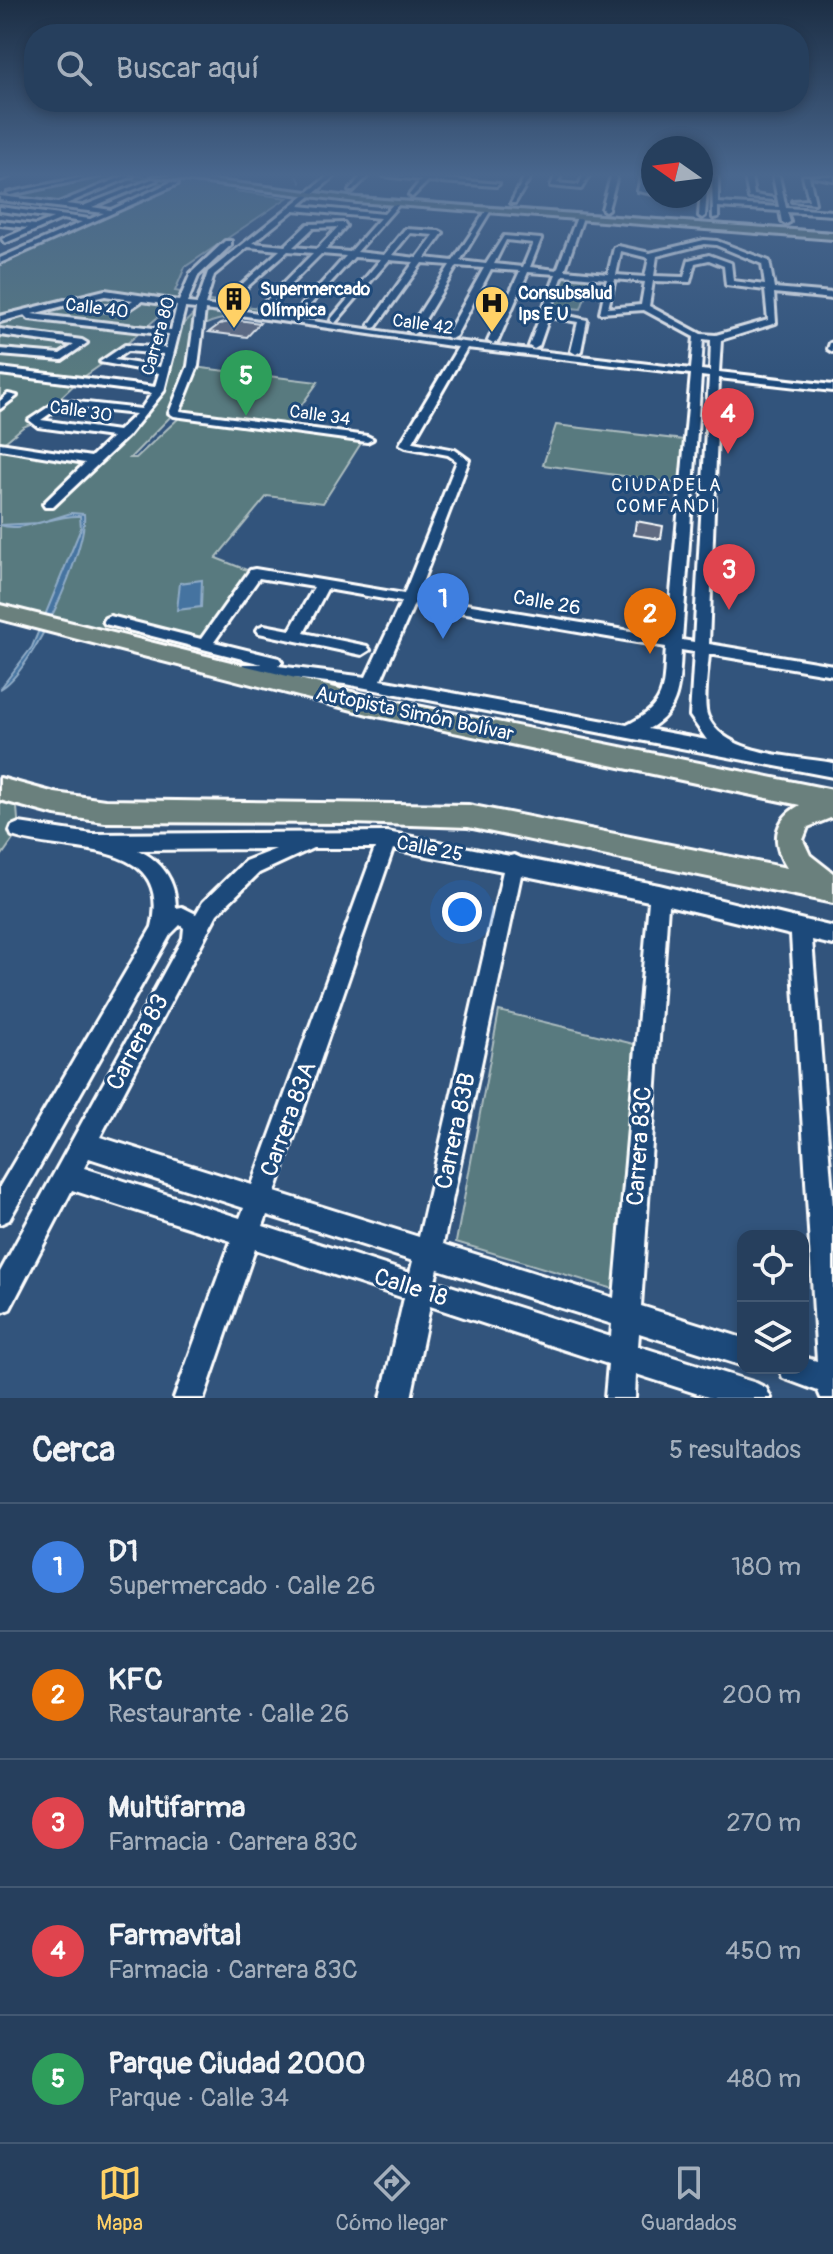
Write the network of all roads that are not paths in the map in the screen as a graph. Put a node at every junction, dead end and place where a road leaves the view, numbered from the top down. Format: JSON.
{"nodes":[{"id":1,"x":10,"y":241,"type":"edge"},
{"id":2,"x":44,"y":241,"type":"edge"},
{"id":3,"x":251,"y":241,"type":"edge"},
{"id":4,"x":294,"y":241,"type":"edge"},
{"id":5,"x":328,"y":241,"type":"edge"},
{"id":6,"x":364,"y":241,"type":"edge"},
{"id":7,"x":399,"y":241,"type":"edge"},
{"id":8,"x":433,"y":241,"type":"edge"},
{"id":9,"x":469,"y":241,"type":"edge"},
{"id":10,"x":502,"y":241,"type":"edge"},
{"id":11,"x":538,"y":241,"type":"edge"},
{"id":12,"x":572,"y":241,"type":"edge"},
{"id":13,"x":704,"y":242,"type":"joint"},
{"id":14,"x":228,"y":243,"type":"dead end"},
{"id":15,"x":717,"y":243,"type":"joint"},
{"id":16,"x":35,"y":245,"type":"junction"},
{"id":17,"x":246,"y":245,"type":"junction"},
{"id":18,"x":286,"y":248,"type":"junction"},
{"id":19,"x":319,"y":251,"type":"junction"},
{"id":20,"x":0,"y":254,"type":"edge"},
{"id":21,"x":353,"y":254,"type":"junction"},
{"id":22,"x":11,"y":256,"type":"junction"},
{"id":23,"x":652,"y":256,"type":"junction"},
{"id":24,"x":386,"y":257,"type":"junction"},
{"id":25,"x":0,"y":260,"type":"edge"},
{"id":26,"x":420,"y":260,"type":"junction"},
{"id":27,"x":455,"y":263,"type":"junction"},
{"id":28,"x":489,"y":266,"type":"junction"},
{"id":29,"x":525,"y":269,"type":"junction"},
{"id":30,"x":561,"y":272,"type":"junction"},
{"id":31,"x":611,"y":276,"type":"junction"},
{"id":32,"x":649,"y":279,"type":"junction"},
{"id":33,"x":122,"y":288,"type":"dead end"},
{"id":34,"x":770,"y":289,"type":"junction"},
{"id":35,"x":240,"y":291,"type":"dead end"},
{"id":36,"x":833,"y":296,"type":"edge"},
{"id":37,"x":141,"y":298,"type":"junction"},
{"id":38,"x":184,"y":300,"type":"junction"},
{"id":39,"x":202,"y":303,"type":"junction"},
{"id":40,"x":61,"y":304,"type":"junction"},
{"id":41,"x":645,"y":307,"type":"junction"},
{"id":42,"x":263,"y":309,"type":"junction"},
{"id":43,"x":252,"y":314,"type":"junction"},
{"id":44,"x":299,"y":314,"type":"junction"},
{"id":45,"x":546,"y":314,"type":"junction"},
{"id":46,"x":16,"y":315,"type":"junction"},
{"id":47,"x":0,"y":319,"type":"edge"},
{"id":48,"x":335,"y":320,"type":"junction"},
{"id":49,"x":373,"y":325,"type":"junction"},
{"id":50,"x":201,"y":327,"type":"junction"},
{"id":51,"x":413,"y":331,"type":"junction"},
{"id":52,"x":0,"y":332,"type":"edge"},
{"id":53,"x":174,"y":333,"type":"junction"},
{"id":54,"x":451,"y":336,"type":"junction"},
{"id":55,"x":699,"y":336,"type":"junction"},
{"id":56,"x":716,"y":338,"type":"junction"},
{"id":57,"x":493,"y":341,"type":"junction"},
{"id":58,"x":463,"y":346,"type":"junction"},
{"id":59,"x":534,"y":346,"type":"junction"},
{"id":60,"x":169,"y":351,"type":"junction"},
{"id":61,"x":576,"y":351,"type":"junction"},
{"id":62,"x":0,"y":352,"type":"edge"},
{"id":63,"x":644,"y":367,"type":"junction"},
{"id":64,"x":697,"y":369,"type":"junction"},
{"id":65,"x":0,"y":371,"type":"edge"},
{"id":66,"x":165,"y":371,"type":"junction"},
{"id":67,"x":715,"y":371,"type":"junction"},
{"id":68,"x":744,"y":378,"type":"junction"},
{"id":69,"x":833,"y":380,"type":"edge"},
{"id":70,"x":833,"y":388,"type":"edge"},
{"id":71,"x":159,"y":391,"type":"junction"},
{"id":72,"x":714,"y":391,"type":"junction"},
{"id":73,"x":6,"y":395,"type":"edge"},
{"id":74,"x":695,"y":397,"type":"junction"},
{"id":75,"x":0,"y":406,"type":"edge"},
{"id":76,"x":144,"y":412,"type":"junction"},
{"id":77,"x":174,"y":413,"type":"joint"},
{"id":78,"x":123,"y":435,"type":"junction"},
{"id":79,"x":367,"y":439,"type":"dead end"},
{"id":80,"x":0,"y":446,"type":"edge"},
{"id":81,"x":95,"y":461,"type":"junction"},
{"id":82,"x":690,"y":469,"type":"junction"},
{"id":83,"x":710,"y":472,"type":"junction"},
{"id":84,"x":688,"y":494,"type":"junction"},
{"id":85,"x":709,"y":497,"type":"junction"},
{"id":86,"x":49,"y":504,"type":"dead end"},
{"id":87,"x":323,"y":584,"type":"junction"},
{"id":88,"x":409,"y":599,"type":"junction"},
{"id":89,"x":10,"y":614,"type":"edge"},
{"id":90,"x":110,"y":621,"type":"dead end"},
{"id":91,"x":264,"y":630,"type":"dead end"},
{"id":92,"x":294,"y":637,"type":"junction"},
{"id":93,"x":676,"y":644,"type":"junction"},
{"id":94,"x":204,"y":645,"type":"junction"},
{"id":95,"x":134,"y":648,"type":"junction"},
{"id":96,"x":701,"y":648,"type":"junction"},
{"id":97,"x":362,"y":650,"type":"dead end"},
{"id":98,"x":833,"y":670,"type":"edge"},
{"id":99,"x":345,"y":679,"type":"junction"},
{"id":100,"x":371,"y":684,"type":"junction"},
{"id":101,"x":627,"y":732,"type":"junction"},
{"id":102,"x":734,"y":752,"type":"junction"},
{"id":103,"x":833,"y":770,"type":"edge"},
{"id":104,"x":8,"y":792,"type":"edge"},
{"id":105,"x":833,"y":804,"type":"edge"},
{"id":106,"x":19,"y":831,"type":"dead end"},
{"id":107,"x":325,"y":839,"type":"junction"},
{"id":108,"x":387,"y":840,"type":"junction"},
{"id":109,"x":92,"y":842,"type":"junction"},
{"id":110,"x":514,"y":863,"type":"junction"},
{"id":111,"x":833,"y":889,"type":"edge"},
{"id":112,"x":659,"y":894,"type":"junction"},
{"id":113,"x":162,"y":929,"type":"junction"},
{"id":114,"x":801,"y":929,"type":"junction"},
{"id":115,"x":833,"y":936,"type":"edge"},
{"id":116,"x":192,"y":938,"type":"junction"},
{"id":117,"x":82,"y":1144,"type":"junction"},
{"id":118,"x":66,"y":1175,"type":"junction"},
{"id":119,"x":259,"y":1200,"type":"junction"},
{"id":120,"x":0,"y":1211,"type":"edge"},
{"id":121,"x":247,"y":1234,"type":"junction"},
{"id":122,"x":428,"y":1253,"type":"junction"},
{"id":123,"x":420,"y":1290,"type":"junction"},
{"id":124,"x":0,"y":1299,"type":"edge"},
{"id":125,"x":626,"y":1315,"type":"junction"},
{"id":126,"x":737,"y":1350,"type":"edge"},
{"id":127,"x":623,"y":1355,"type":"junction"},
{"id":128,"x":809,"y":1373,"type":"edge"},
{"id":129,"x":833,"y":1380,"type":"edge"},
{"id":130,"x":833,"y":1391,"type":"edge"},
{"id":131,"x":189,"y":1398,"type":"edge"},
{"id":132,"x":396,"y":1398,"type":"edge"},
{"id":133,"x":620,"y":1398,"type":"edge"},
{"id":134,"x":756,"y":1398,"type":"edge"}],
"edges":[{"from":1,"to":16,"type":"street"},
{"from":2,"to":16,"type":"street"},
{"from":3,"to":17,"type":"street","name":"Carrera 80"},
{"from":4,"to":18,"type":"street"},
{"from":5,"to":19,"type":"street"},
{"from":6,"to":21,"type":"street"},
{"from":7,"to":24,"type":"street"},
{"from":8,"to":26,"type":"street"},
{"from":9,"to":27,"type":"street"},
{"from":10,"to":28,"type":"street"},
{"from":11,"to":29,"type":"street"},
{"from":12,"to":30,"type":"street"},
{"from":13,"to":15,"type":"street"},
{"from":13,"to":23,"type":"street"},
{"from":14,"to":38,"type":"street","name":"Carrera 80"},
{"from":15,"to":34,"type":"street"},
{"from":16,"to":22,"type":"street"},
{"from":17,"to":18,"type":"street"},
{"from":17,"to":39,"type":"street","name":"Carrera 80"},
{"from":18,"to":19,"type":"street"},
{"from":18,"to":35,"type":"street"},
{"from":19,"to":21,"type":"street"},
{"from":19,"to":42,"type":"street"},
{"from":20,"to":22,"type":"street"},
{"from":21,"to":24,"type":"street"},
{"from":21,"to":44,"type":"street"},
{"from":22,"to":25,"type":"street"},
{"from":23,"to":31,"type":"street"},
{"from":23,"to":32,"type":"street"},
{"from":24,"to":26,"type":"street"},
{"from":24,"to":48,"type":"street"},
{"from":26,"to":27,"type":"street"},
{"from":26,"to":49,"type":"street"},
{"from":27,"to":28,"type":"street"},
{"from":27,"to":51,"type":"street"},
{"from":28,"to":29,"type":"street"},
{"from":28,"to":54,"type":"street"},
{"from":29,"to":30,"type":"street"},
{"from":29,"to":57,"type":"street"},
{"from":30,"to":31,"type":"street"},
{"from":30,"to":45,"type":"street"},
{"from":31,"to":32,"type":"street"},
{"from":31,"to":41,"type":"street"},
{"from":32,"to":34,"type":"street"},
{"from":32,"to":41,"type":"street"},
{"from":33,"to":38,"type":"street","name":"Calle 42"},
{"from":34,"to":36,"type":"street"},
{"from":34,"to":56,"type":"street"},
{"from":37,"to":38,"type":"street","name":"Calle 42"},
{"from":37,"to":40,"type":"street","name":"Calle 42"},
{"from":37,"to":40,"type":"street"},
{"from":38,"to":39,"type":"street","name":"Calle 42"},
{"from":38,"to":53,"type":"street","name":"Carrera 80"},
{"from":39,"to":42,"type":"street","name":"Calle 42"},
{"from":39,"to":43,"type":"street","name":"Calle 42"},
{"from":39,"to":50,"type":"street","name":"Carrera 80"},
{"from":40,"to":46,"type":"street"},
{"from":41,"to":55,"type":"street"},
{"from":42,"to":44,"type":"street","name":"Calle 42"},
{"from":43,"to":50,"type":"street"},
{"from":43,"to":58,"type":"street","name":"Calle 42"},
{"from":44,"to":48,"type":"street","name":"Calle 42"},
{"from":45,"to":59,"type":"street"},
{"from":45,"to":61,"type":"street"},
{"from":46,"to":47,"type":"street"},
{"from":46,"to":53,"type":"street","name":"Calle 40"},
{"from":48,"to":49,"type":"street","name":"Calle 42"},
{"from":49,"to":51,"type":"street","name":"Calle 42"},
{"from":50,"to":77,"type":"street","name":"Carrera 80"},
{"from":51,"to":54,"type":"street","name":"Calle 42"},
{"from":52,"to":62,"type":"street"},
{"from":53,"to":60,"type":"street","name":"Carrera 80"},
{"from":54,"to":57,"type":"street","name":"Calle 42"},
{"from":55,"to":56,"type":"street"},
{"from":55,"to":64,"type":"street"},
{"from":56,"to":67,"type":"street"},
{"from":57,"to":59,"type":"street","name":"Calle 42"},
{"from":58,"to":63,"type":"street","name":"Calle 42"},
{"from":58,"to":88,"type":"street"},
{"from":59,"to":61,"type":"street","name":"Calle 42"},
{"from":60,"to":66,"type":"street","name":"Carrera 80"},
{"from":60,"to":66,"type":"street"},
{"from":61,"to":64,"type":"street","name":"Calle 42"},
{"from":63,"to":64,"type":"street","name":"Calle 42"},
{"from":63,"to":74,"type":"street"},
{"from":64,"to":67,"type":"street","name":"Calle 42"},
{"from":64,"to":74,"type":"street"},
{"from":65,"to":71,"type":"street"},
{"from":66,"to":71,"type":"street","name":"Carrera 80"},
{"from":67,"to":68,"type":"street","name":"Calle 42"},
{"from":67,"to":69,"type":"street","name":"Calle 42"},
{"from":67,"to":72,"type":"street"},
{"from":68,"to":70,"type":"street","name":"Calle 42"},
{"from":68,"to":72,"type":"street"},
{"from":71,"to":76,"type":"street","name":"Carrera 80"},
{"from":72,"to":83,"type":"street"},
{"from":73,"to":75,"type":"street"},
{"from":74,"to":82,"type":"street"},
{"from":76,"to":78,"type":"street","name":"Carrera 80"},
{"from":76,"to":78,"type":"street","name":"Calle 30"},
{"from":77,"to":79,"type":"street","name":"Calle 34"},
{"from":78,"to":81,"type":"street","name":"Carrera 80"},
{"from":80,"to":81,"type":"street"},
{"from":81,"to":86,"type":"street","name":"Carrera 80"},
{"from":82,"to":83,"type":"street"},
{"from":82,"to":84,"type":"street"},
{"from":83,"to":85,"type":"street"},
{"from":84,"to":85,"type":"street"},
{"from":84,"to":93,"type":"street"},
{"from":85,"to":96,"type":"street"},
{"from":87,"to":88,"type":"street","name":"Calle 26"},
{"from":87,"to":92,"type":"street"},
{"from":87,"to":94,"type":"street","name":"Calle 26"},
{"from":88,"to":93,"type":"street","name":"Calle 26"},
{"from":88,"to":100,"type":"street"},
{"from":89,"to":95,"type":"highway","name":"Autopista Simón Bolívar"},
{"from":90,"to":94,"type":"street"},
{"from":91,"to":92,"type":"street"},
{"from":92,"to":97,"type":"street"},
{"from":93,"to":96,"type":"street","name":"Calle 26"},
{"from":93,"to":101,"type":"street"},
{"from":94,"to":99,"type":"street"},
{"from":95,"to":99,"type":"street"},
{"from":95,"to":105,"type":"highway","name":"Autopista Simón Bolívar"},
{"from":96,"to":98,"type":"street","name":"Calle 26"},
{"from":96,"to":102,"type":"street"},
{"from":99,"to":100,"type":"street"},
{"from":100,"to":101,"type":"street"},
{"from":101,"to":102,"type":"street"},
{"from":102,"to":103,"type":"street"},
{"from":104,"to":111,"type":"highway"},
{"from":105,"to":111,"type":"highway"},
{"from":106,"to":109,"type":"street","name":"Calle 25"},
{"from":107,"to":108,"type":"street","name":"Calle 25"},
{"from":107,"to":109,"type":"street","name":"Calle 25"},
{"from":107,"to":116,"type":"street","name":"Carrera 83"},
{"from":108,"to":110,"type":"street","name":"Calle 25"},
{"from":108,"to":119,"type":"street","name":"Carrera 83A"},
{"from":109,"to":113,"type":"street","name":"Carrera 83"},
{"from":110,"to":112,"type":"street","name":"Calle 25"},
{"from":110,"to":122,"type":"street","name":"Carrera 83B"},
{"from":112,"to":114,"type":"street","name":"Calle 25"},
{"from":112,"to":125,"type":"street","name":"Carrera 83C"},
{"from":113,"to":116,"type":"street"},
{"from":113,"to":120,"type":"street","name":"Carrera 83"},
{"from":114,"to":115,"type":"street","name":"Calle 25"},
{"from":114,"to":129,"type":"street"},
{"from":116,"to":117,"type":"street","name":"Carrera 83"},
{"from":117,"to":118,"type":"street","name":"Carrera 83"},
{"from":117,"to":119,"type":"street","name":"Calle 18"},
{"from":118,"to":121,"type":"street","name":"Calle 18"},
{"from":118,"to":124,"type":"street","name":"Carrera 83"},
{"from":119,"to":121,"type":"street","name":"Carrera 83A"},
{"from":119,"to":122,"type":"street","name":"Calle 18"},
{"from":121,"to":123,"type":"street","name":"Calle 18"},
{"from":121,"to":131,"type":"street","name":"Carrera 83A"},
{"from":122,"to":123,"type":"street","name":"Carrera 83B"},
{"from":122,"to":125,"type":"street","name":"Calle 18"},
{"from":123,"to":127,"type":"street","name":"Calle 18"},
{"from":123,"to":132,"type":"street","name":"Carrera 83B"},
{"from":125,"to":126,"type":"street","name":"Calle 18"},
{"from":125,"to":127,"type":"street","name":"Carrera 83C"},
{"from":127,"to":133,"type":"street","name":"Carrera 83C"},
{"from":127,"to":134,"type":"street","name":"Calle 18"},
{"from":128,"to":129,"type":"street"},
{"from":129,"to":130,"type":"street"}]}
